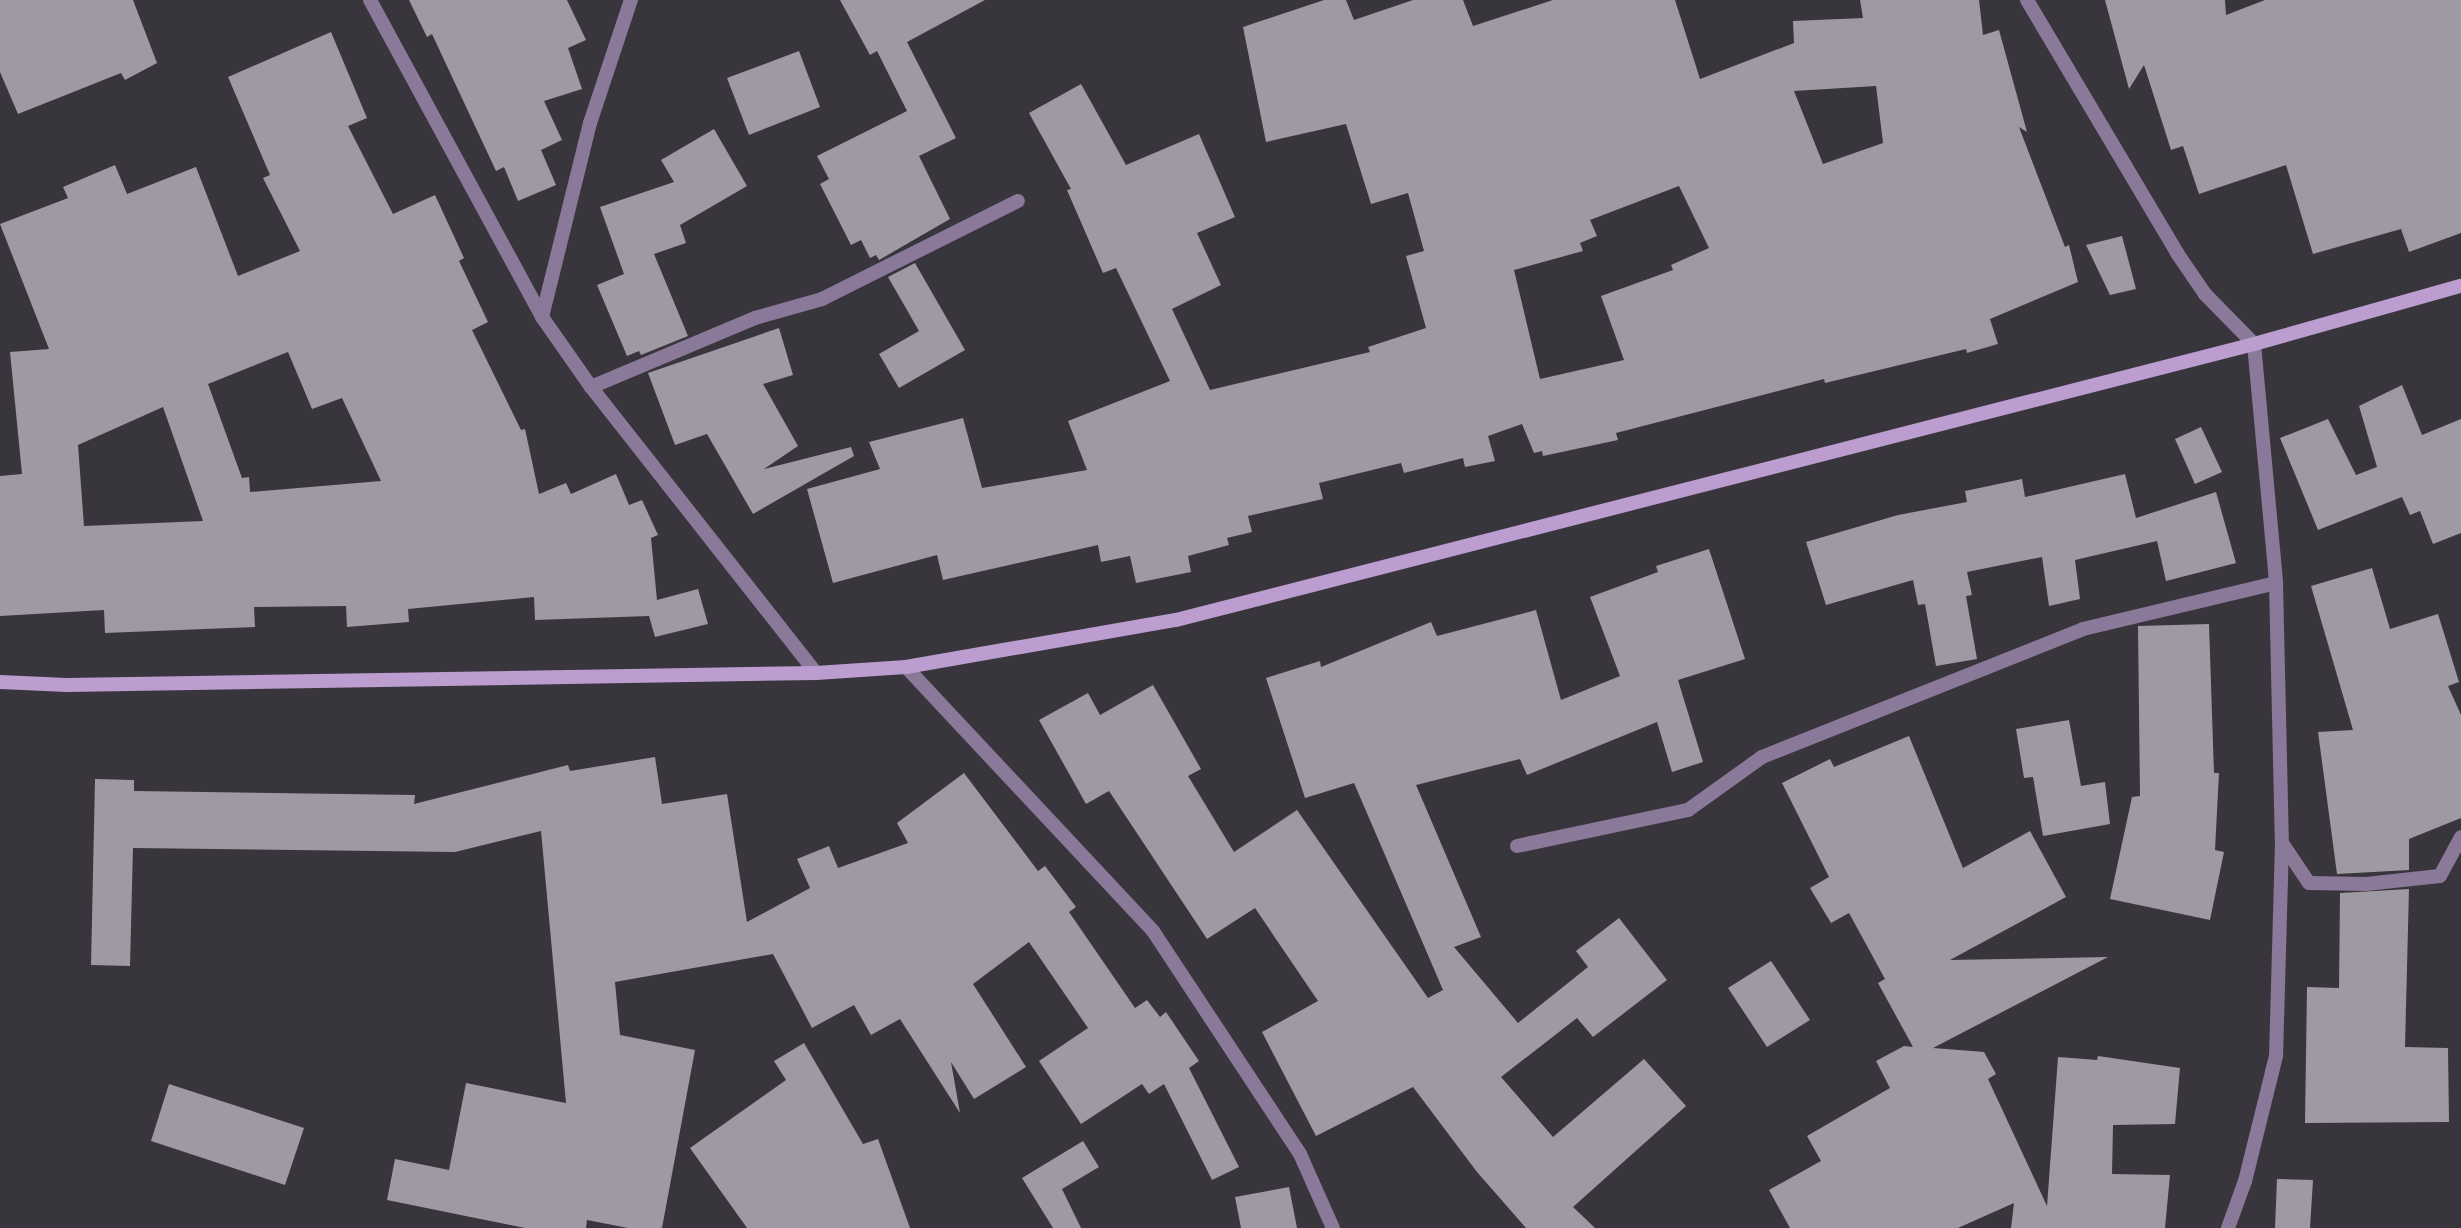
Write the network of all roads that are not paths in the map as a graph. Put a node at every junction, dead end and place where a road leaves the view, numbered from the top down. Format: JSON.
{"nodes":[{"id":1,"x":370,"y":0,"type":"edge"},
{"id":2,"x":631,"y":0,"type":"edge"},
{"id":3,"x":2027,"y":0,"type":"edge"},
{"id":4,"x":1018,"y":201,"type":"dead end"},
{"id":5,"x":2461,"y":286,"type":"edge"},
{"id":6,"x":541,"y":317,"type":"junction"},
{"id":7,"x":2254,"y":345,"type":"junction"},
{"id":8,"x":591,"y":387,"type":"junction"},
{"id":9,"x":2276,"y":583,"type":"junction"},
{"id":10,"x":906,"y":667,"type":"junction"},
{"id":11,"x":816,"y":673,"type":"junction"},
{"id":12,"x":0,"y":682,"type":"edge"},
{"id":13,"x":2461,"y":837,"type":"edge"},
{"id":14,"x":2282,"y":843,"type":"junction"},
{"id":15,"x":1517,"y":846,"type":"dead end"},
{"id":16,"x":1333,"y":1228,"type":"edge"},
{"id":17,"x":2228,"y":1228,"type":"edge"}],
"edges":[{"from":1,"to":6,"type":"street"},
{"from":2,"to":6,"type":"street"},
{"from":3,"to":7,"type":"street"},
{"from":4,"to":8,"type":"street"},
{"from":5,"to":7,"type":"main road"},
{"from":6,"to":8,"type":"street"},
{"from":7,"to":9,"type":"street"},
{"from":7,"to":10,"type":"main road"},
{"from":8,"to":11,"type":"street"},
{"from":9,"to":14,"type":"street"},
{"from":9,"to":15,"type":"street"},
{"from":10,"to":11,"type":"main road"},
{"from":10,"to":16,"type":"street"},
{"from":11,"to":12,"type":"main road"},
{"from":13,"to":14,"type":"street"},
{"from":14,"to":17,"type":"street"}]}
